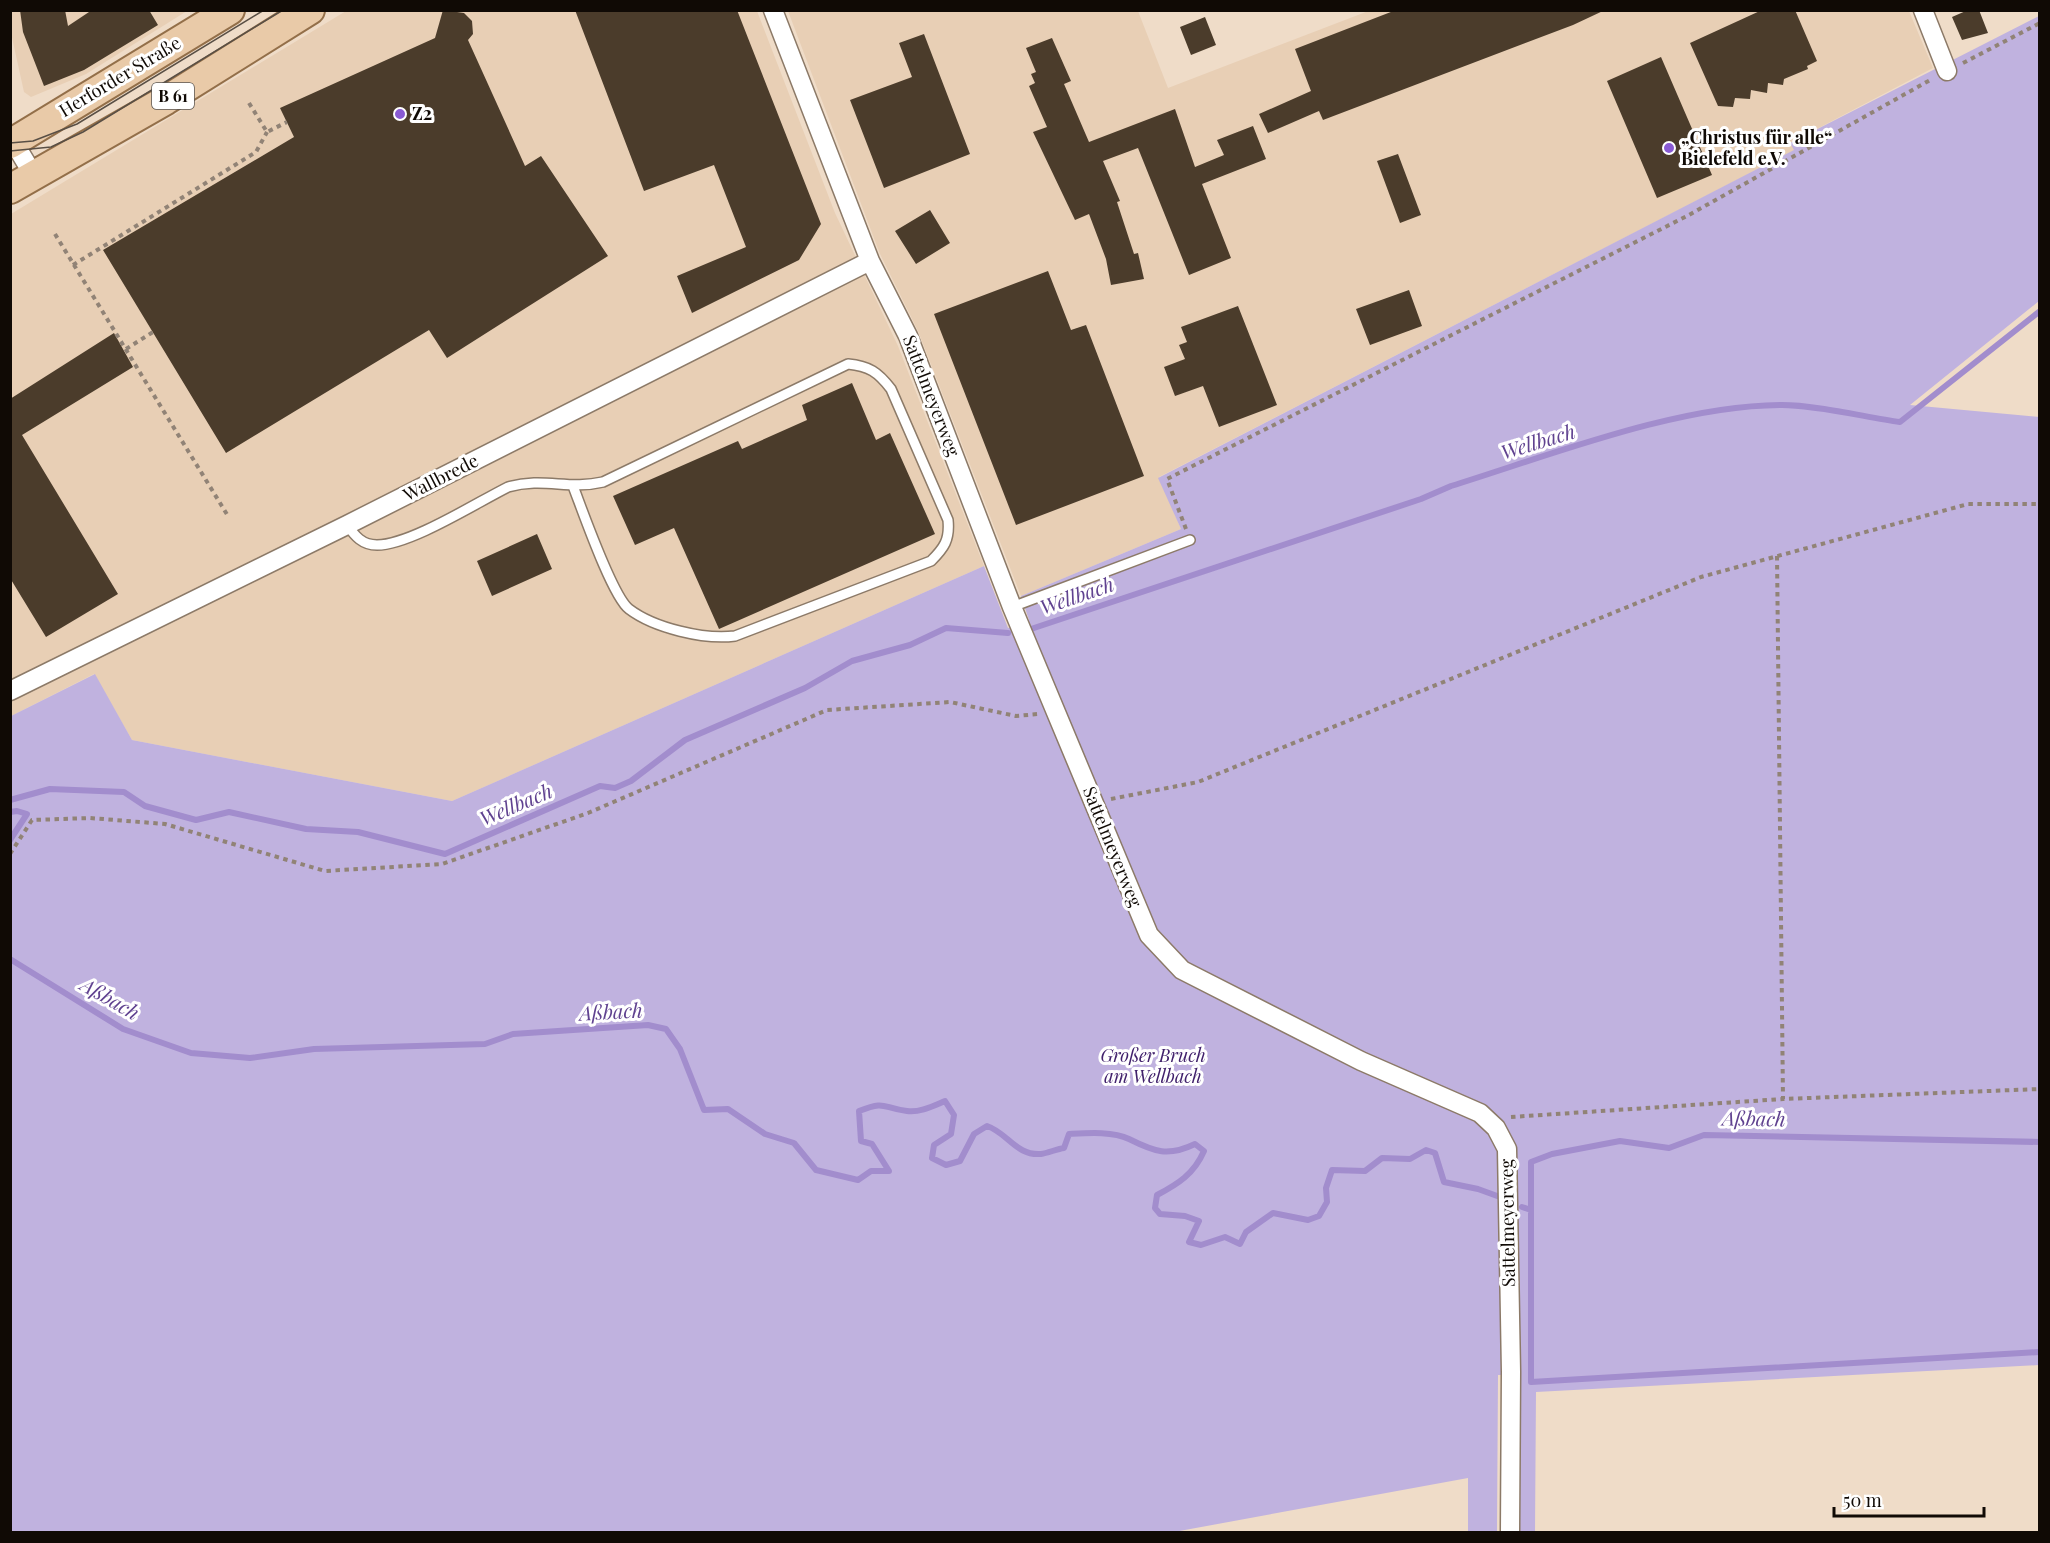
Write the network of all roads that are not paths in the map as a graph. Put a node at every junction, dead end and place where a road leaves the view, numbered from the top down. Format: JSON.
{"nodes":[{"id":1,"x":230,"y":10,"type":"edge"},
{"id":2,"x":310,"y":10,"type":"edge"},
{"id":3,"x":773,"y":10,"type":"edge"},
{"id":4,"x":1923,"y":10,"type":"edge"},
{"id":5,"x":1947,"y":71,"type":"road end"},
{"id":6,"x":11,"y":141,"type":"edge"},
{"id":7,"x":22,"y":183,"type":"edge"},
{"id":8,"x":870,"y":261,"type":"junction"},
{"id":9,"x":573,"y":486,"type":"junction"},
{"id":10,"x":347,"y":525,"type":"junction"},
{"id":11,"x":1190,"y":540,"type":"road end"},
{"id":12,"x":1012,"y":607,"type":"junction"},
{"id":13,"x":10,"y":691,"type":"edge"},
{"id":14,"x":1510,"y":1533,"type":"edge"}],
"edges":[{"from":1,"to":6,"type":"main road","name":"Herforder Straße","number":"B 61"},
{"from":2,"to":7,"type":"main road","number":"B 61"},
{"from":3,"to":8,"type":"street","name":"Sattelmeyerweg"},
{"from":4,"to":5,"type":"street"},
{"from":6,"to":7,"type":"street"},
{"from":8,"to":10,"type":"street","name":"Wallbrede"},
{"from":8,"to":12,"type":"street","name":"Sattelmeyerweg"},
{"from":9,"to":9,"type":"lane"},
{"from":9,"to":10,"type":"lane"},
{"from":10,"to":13,"type":"street","name":"Wallbrede"},
{"from":11,"to":12,"type":"lane"},
{"from":12,"to":14,"type":"street","name":"Sattelmeyerweg"}]}
